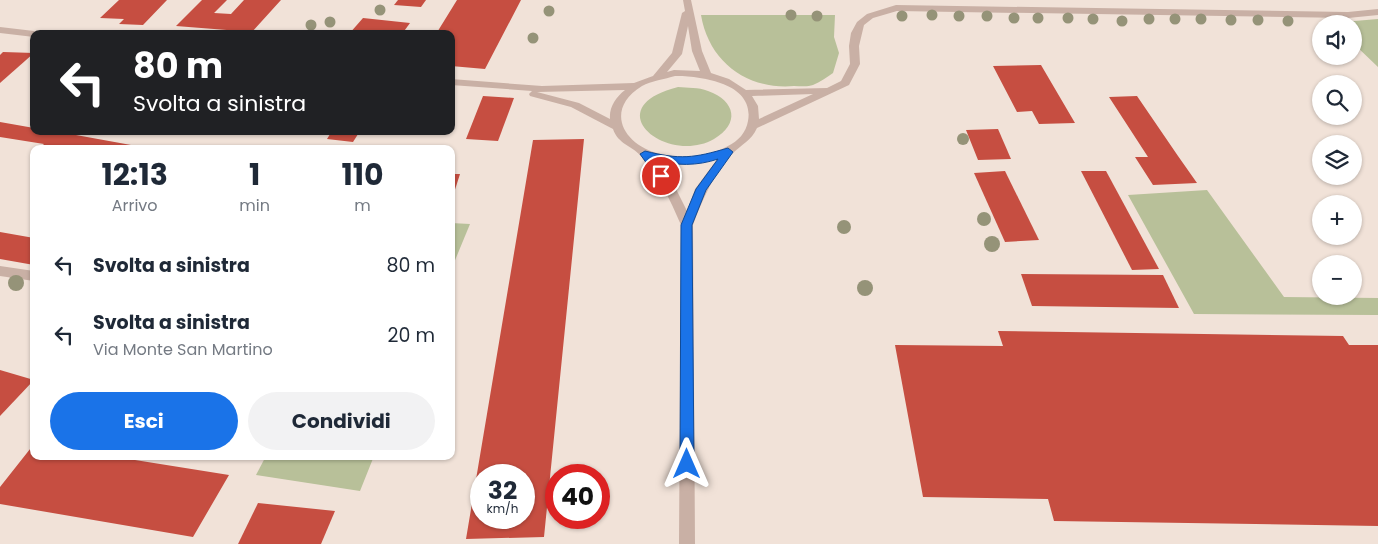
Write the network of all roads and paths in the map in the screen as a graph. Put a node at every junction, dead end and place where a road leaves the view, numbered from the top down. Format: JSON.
{"nodes":[{"id":1,"x":687,"y":4,"type":"edge"},
{"id":2,"x":1378,"y":12,"type":"edge"},
{"id":3,"x":0,"y":30,"type":"edge"},
{"id":4,"x":30,"y":34,"type":"edge"},
{"id":5,"x":707,"y":75,"type":"junction"},
{"id":6,"x":658,"y":76,"type":"junction"},
{"id":7,"x":455,"y":82,"type":"edge"},
{"id":8,"x":634,"y":86,"type":"junction"},
{"id":9,"x":517,"y":89,"type":"junction"},
{"id":10,"x":834,"y":89,"type":"junction"},
{"id":11,"x":744,"y":92,"type":"junction"},
{"id":12,"x":616,"y":126,"type":"junction"},
{"id":13,"x":753,"y":126,"type":"junction"},
{"id":14,"x":728,"y":152,"type":"junction"},
{"id":15,"x":645,"y":154,"type":"junction"},
{"id":16,"x":687,"y":225,"type":"junction"},
{"id":17,"x":0,"y":271,"type":"edge"},
{"id":18,"x":30,"y":275,"type":"edge"},
{"id":19,"x":687,"y":544,"type":"edge"}],
"edges":[{"from":1,"to":5,"type":"street"},
{"from":1,"to":6,"type":"street"},
{"from":2,"to":10,"type":"street"},
{"from":3,"to":4,"type":"street"},
{"from":5,"to":6,"type":"street"},
{"from":5,"to":11,"type":"street"},
{"from":6,"to":8,"type":"street"},
{"from":7,"to":9,"type":"street"},
{"from":8,"to":9,"type":"street"},
{"from":8,"to":12,"type":"street"},
{"from":9,"to":12,"type":"street"},
{"from":10,"to":11,"type":"street"},
{"from":10,"to":13,"type":"street"},
{"from":11,"to":13,"type":"street"},
{"from":12,"to":15,"type":"street"},
{"from":13,"to":14,"type":"street"},
{"from":14,"to":15,"type":"street"},
{"from":14,"to":16,"type":"street"},
{"from":15,"to":16,"type":"street"},
{"from":16,"to":19,"type":"street"},
{"from":17,"to":18,"type":"street"}]}
